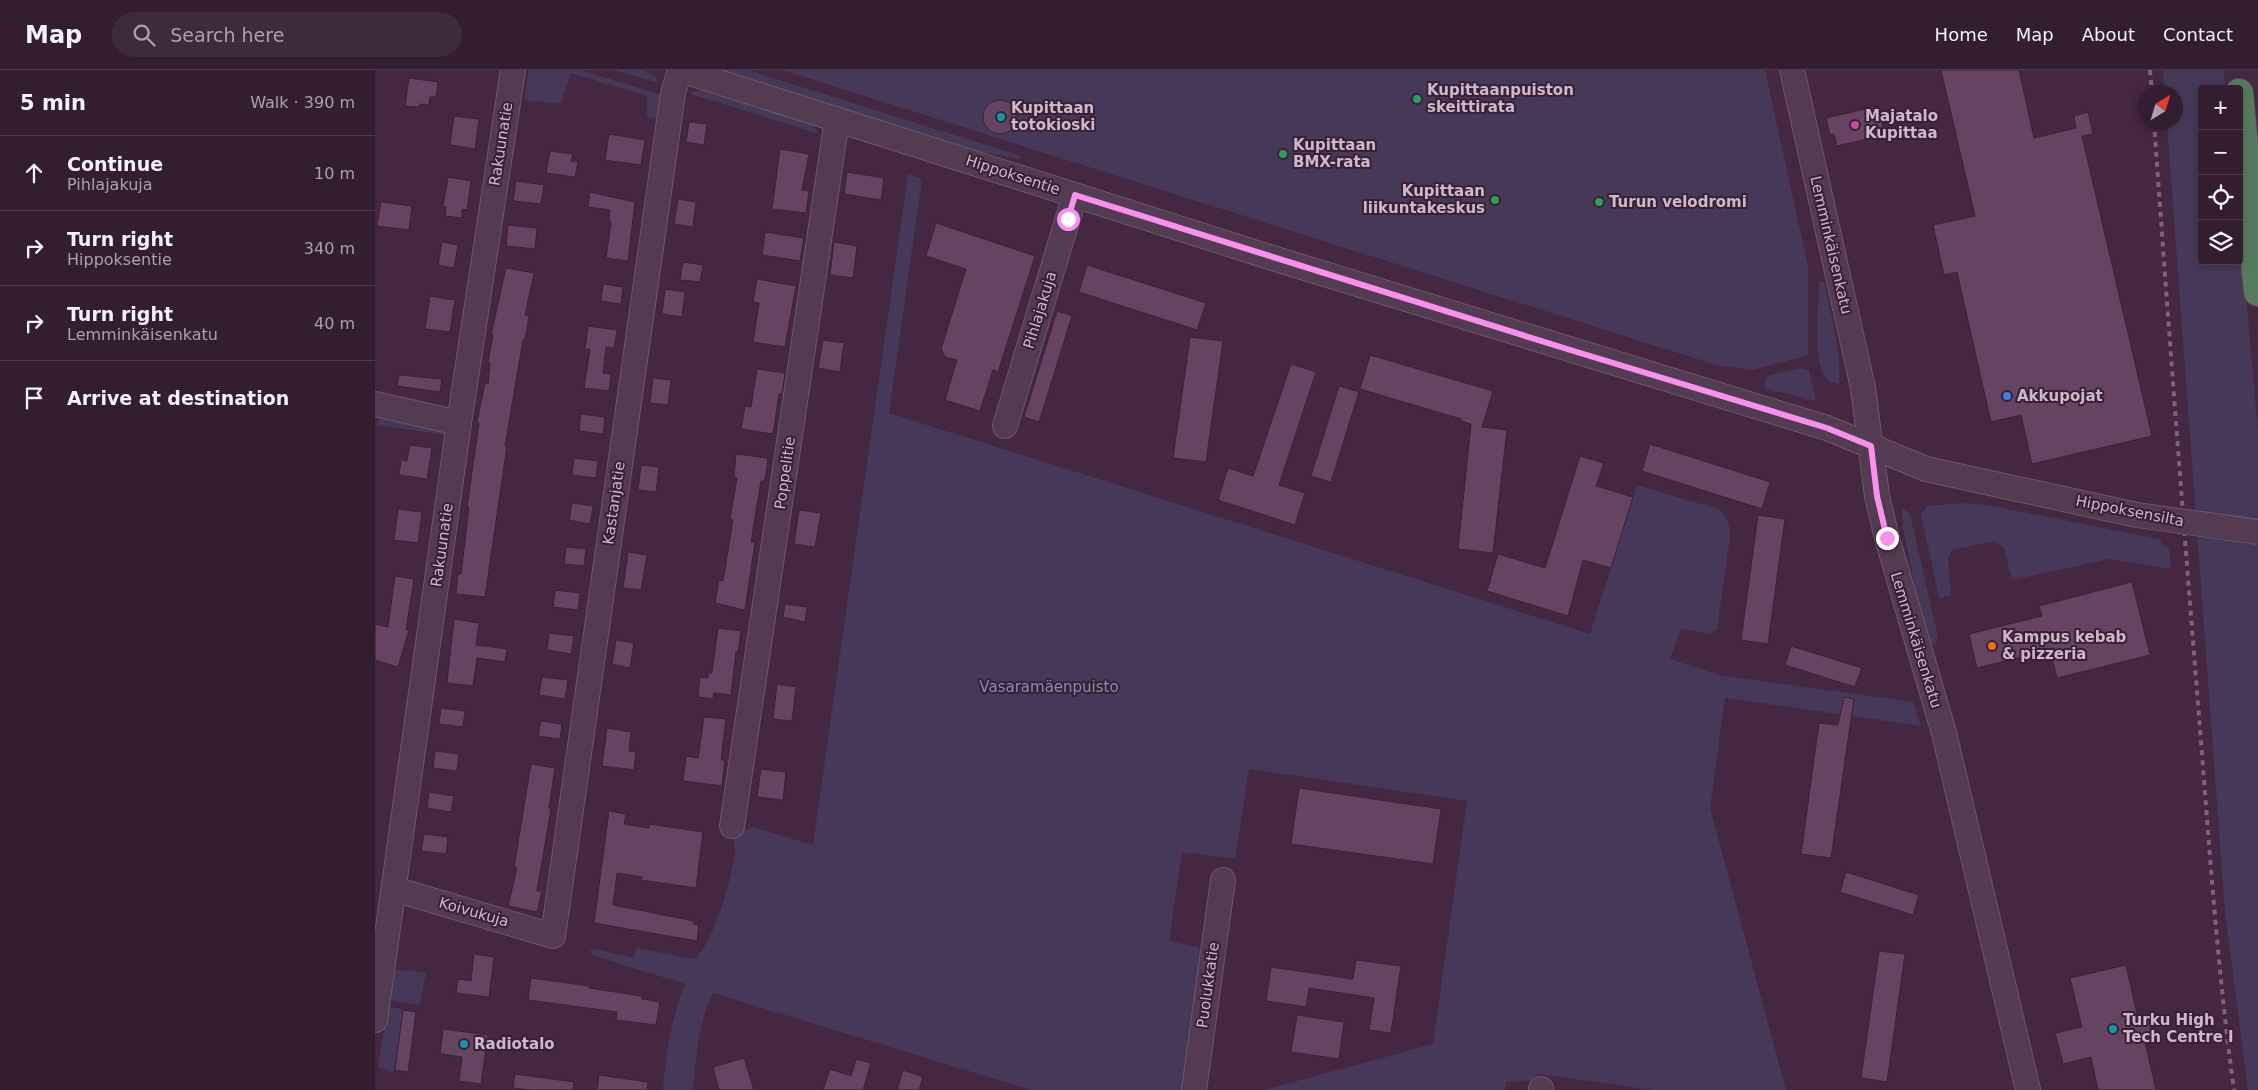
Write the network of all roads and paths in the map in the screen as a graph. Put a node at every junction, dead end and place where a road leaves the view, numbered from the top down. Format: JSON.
{"nodes":[{"id":1,"x":513,"y":70,"type":"edge"},
{"id":2,"x":680,"y":70,"type":"edge"},
{"id":3,"x":1792,"y":70,"type":"edge"},
{"id":4,"x":2237,"y":70,"type":"edge"},
{"id":5,"x":2239,"y":85,"type":"edge"},
{"id":6,"x":837,"y":119,"type":"junction"},
{"id":7,"x":2243,"y":130,"type":"edge"},
{"id":8,"x":1075,"y":195,"type":"junction"},
{"id":9,"x":2258,"y":292,"type":"edge"},
{"id":10,"x":375,"y":404,"type":"edge"},
{"id":11,"x":459,"y":422,"type":"junction"},
{"id":12,"x":1005,"y":426,"type":"dead end"},
{"id":13,"x":1871,"y":446,"type":"junction"},
{"id":14,"x":2004,"y":486,"type":"joint"},
{"id":15,"x":2258,"y":532,"type":"edge"},
{"id":16,"x":732,"y":826,"type":"dead end"},
{"id":17,"x":1223,"y":880,"type":"dead end"},
{"id":18,"x":394,"y":889,"type":"junction"},
{"id":19,"x":383,"y":911,"type":"edge"},
{"id":20,"x":553,"y":936,"type":"joint"},
{"id":21,"x":375,"y":1020,"type":"edge"},
{"id":22,"x":1194,"y":1090,"type":"edge"},
{"id":23,"x":2028,"y":1090,"type":"edge"}],
"edges":[{"from":1,"to":11,"type":"street","name":"Rakuunatie"},
{"from":2,"to":6,"type":"street","name":"Hippoksentie"},
{"from":2,"to":20,"type":"street","name":"Kastanjatie"},
{"from":3,"to":13,"type":"street","name":"Lemminkäisenkatu"},
{"from":4,"to":5,"type":"highway"},
{"from":6,"to":8,"type":"street","name":"Hippoksentie"},
{"from":6,"to":16,"type":"street","name":"Poppelitie"},
{"from":7,"to":9,"type":"highway"},
{"from":8,"to":12,"type":"street","name":"Pihlajakuja"},
{"from":8,"to":13,"type":"street","name":"Hippoksentie"},
{"from":10,"to":11,"type":"street"},
{"from":11,"to":18,"type":"street","name":"Rakuunatie"},
{"from":13,"to":14,"type":"street","name":"Hippoksentie"},
{"from":13,"to":23,"type":"street","name":"Lemminkäisenkatu"},
{"from":14,"to":15,"type":"street","name":"Hippoksensilta","bridge":true},
{"from":17,"to":22,"type":"street","name":"Puolukkatie"},
{"from":18,"to":19,"type":"street","name":"Rakuunatie"},
{"from":18,"to":20,"type":"street","name":"Koivukuja"},
{"from":19,"to":21,"type":"street","name":"Rakuunatie"}]}
